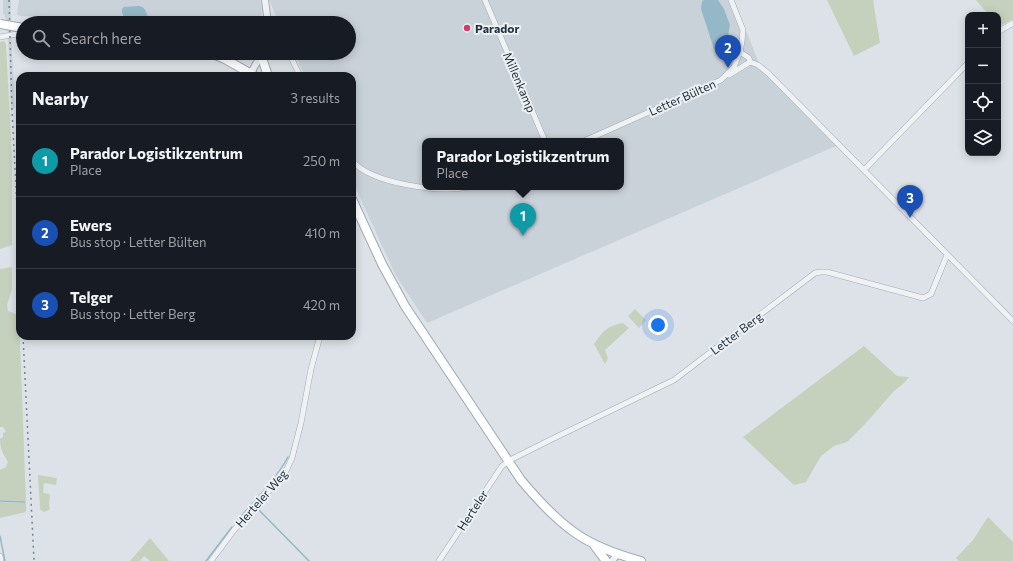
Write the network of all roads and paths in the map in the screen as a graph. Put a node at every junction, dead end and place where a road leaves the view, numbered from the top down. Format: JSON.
{"nodes":[{"id":1,"x":265,"y":0,"type":"edge"},
{"id":2,"x":485,"y":0,"type":"edge"},
{"id":3,"x":731,"y":0,"type":"edge"},
{"id":4,"x":267,"y":16,"type":"edge"},
{"id":5,"x":1013,"y":23,"type":"edge"},
{"id":6,"x":0,"y":24,"type":"edge"},
{"id":7,"x":16,"y":27,"type":"edge"},
{"id":8,"x":1001,"y":30,"type":"edge"},
{"id":9,"x":16,"y":34,"type":"edge"},
{"id":10,"x":0,"y":37,"type":"edge"},
{"id":11,"x":740,"y":52,"type":"junction"},
{"id":12,"x":227,"y":60,"type":"edge"},
{"id":13,"x":260,"y":60,"type":"edge"},
{"id":14,"x":264,"y":60,"type":"edge"},
{"id":15,"x":292,"y":60,"type":"edge"},
{"id":16,"x":750,"y":62,"type":"junction"},
{"id":17,"x":965,"y":66,"type":"edge"},
{"id":18,"x":249,"y":72,"type":"edge"},
{"id":19,"x":254,"y":72,"type":"edge"},
{"id":20,"x":267,"y":72,"type":"edge"},
{"id":21,"x":298,"y":72,"type":"edge"},
{"id":22,"x":724,"y":78,"type":"junction"},
{"id":23,"x":544,"y":138,"type":"edge"},
{"id":24,"x":591,"y":138,"type":"edge"},
{"id":25,"x":356,"y":164,"type":"edge"},
{"id":26,"x":864,"y":170,"type":"junction"},
{"id":27,"x":422,"y":187,"type":"edge"},
{"id":28,"x":356,"y":214,"type":"edge"},
{"id":29,"x":947,"y":255,"type":"junction"},
{"id":30,"x":1013,"y":321,"type":"edge"},
{"id":31,"x":319,"y":340,"type":"edge"},
{"id":32,"x":508,"y":462,"type":"junction"},
{"id":33,"x":590,"y":541,"type":"junction"},
{"id":34,"x":0,"y":556,"type":"edge"},
{"id":35,"x":618,"y":558,"type":"edge"},
{"id":36,"x":1,"y":561,"type":"edge"},
{"id":37,"x":211,"y":561,"type":"edge"},
{"id":38,"x":439,"y":561,"type":"edge"},
{"id":39,"x":606,"y":561,"type":"edge"},
{"id":40,"x":612,"y":561,"type":"edge"},
{"id":41,"x":641,"y":561,"type":"edge"}],
"edges":[{"from":1,"to":4,"type":"street"},
{"from":2,"to":23,"type":"street","name":"Millenkamp"},
{"from":3,"to":11,"type":"street","name":"Letter Bülten"},
{"from":5,"to":8,"type":"street"},
{"from":6,"to":7,"type":"main road","bridge":true},
{"from":9,"to":10,"type":"street"},
{"from":11,"to":16,"type":"street"},
{"from":11,"to":22,"type":"street","name":"Letter Bülten"},
{"from":12,"to":18,"type":"main road"},
{"from":13,"to":19,"type":"street"},
{"from":14,"to":20,"type":"main road"},
{"from":15,"to":21,"type":"street"},
{"from":16,"to":22,"type":"street"},
{"from":16,"to":26,"type":"street"},
{"from":17,"to":26,"type":"street"},
{"from":22,"to":24,"type":"street","name":"Letter Bülten"},
{"from":25,"to":27,"type":"street"},
{"from":26,"to":29,"type":"street"},
{"from":28,"to":32,"type":"main road"},
{"from":29,"to":30,"type":"street"},
{"from":29,"to":32,"type":"street","name":"Letter Berg"},
{"from":31,"to":37,"type":"street","name":"Herteler Weg"},
{"from":32,"to":33,"type":"main road"},
{"from":32,"to":38,"type":"street","name":"Herteler"},
{"from":33,"to":35,"type":"main road"},
{"from":33,"to":39,"type":"main road"},
{"from":34,"to":36,"type":"street"},
{"from":35,"to":40,"type":"street"},
{"from":35,"to":41,"type":"main road"}]}
